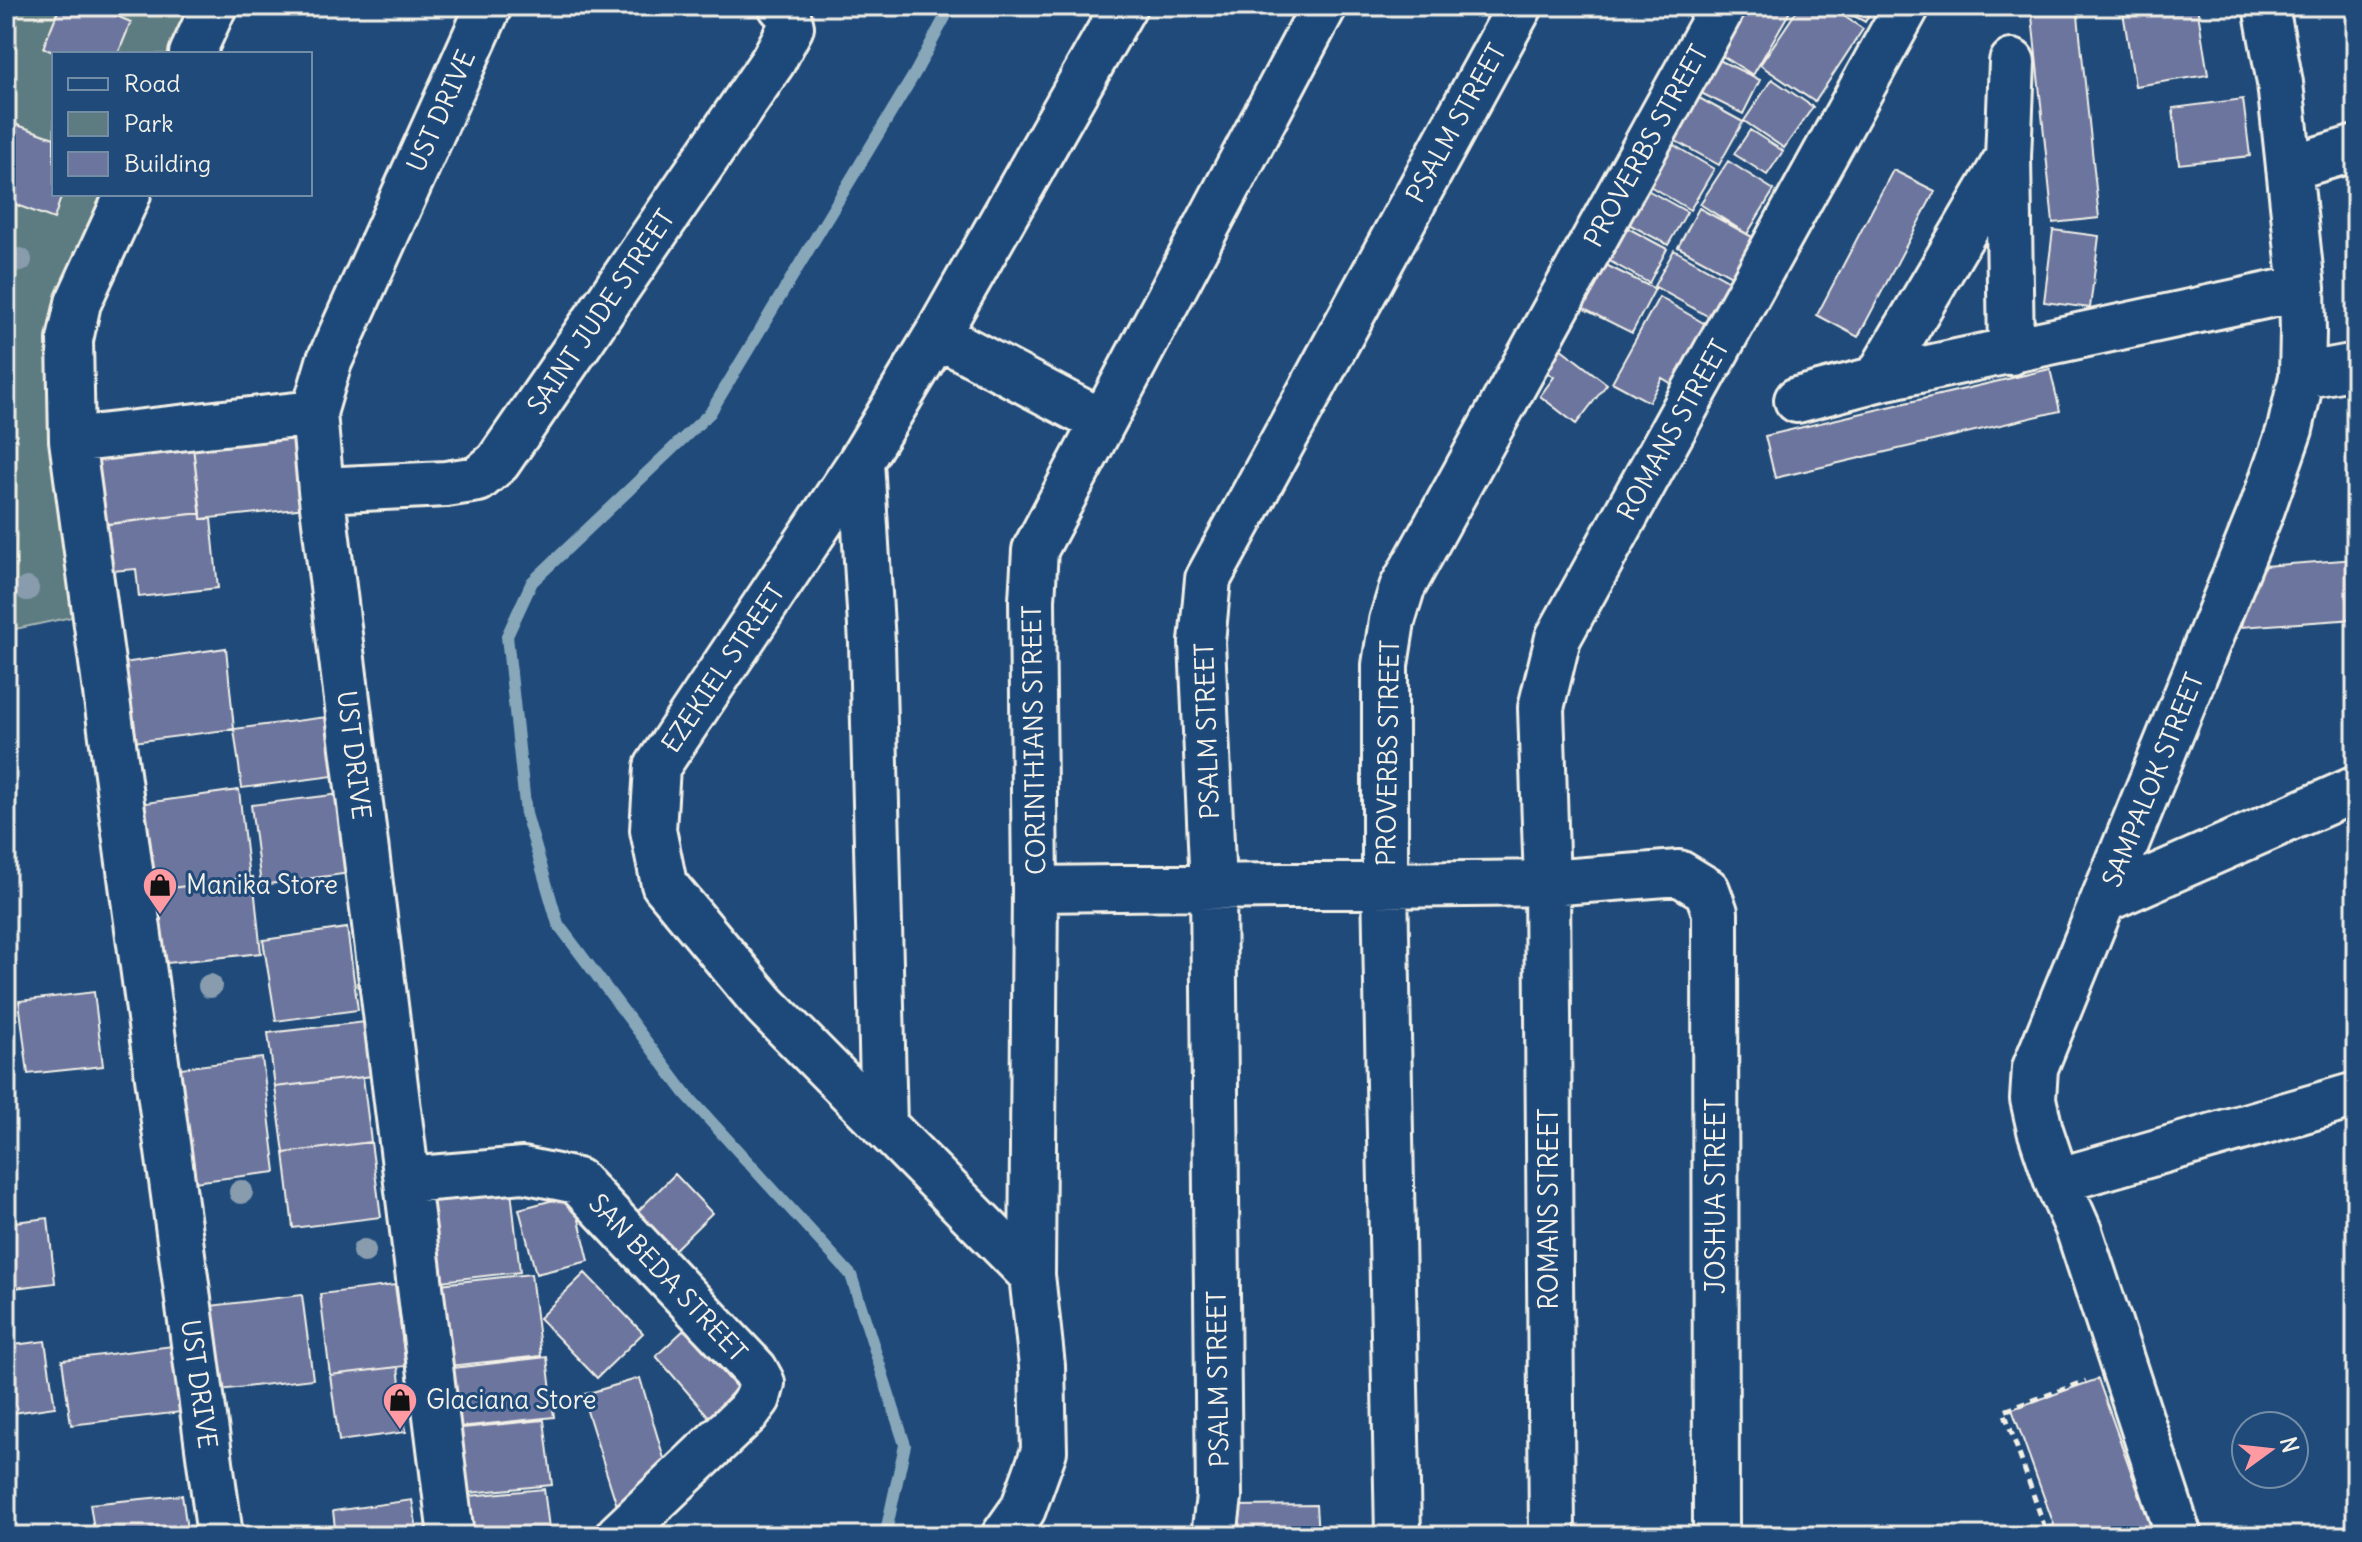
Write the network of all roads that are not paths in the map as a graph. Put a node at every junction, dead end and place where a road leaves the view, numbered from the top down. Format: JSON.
{"nodes":[{"id":1,"x":214,"y":6,"type":"edge"},
{"id":2,"x":489,"y":6,"type":"edge"},
{"id":3,"x":781,"y":6,"type":"edge"},
{"id":4,"x":1124,"y":6,"type":"edge"},
{"id":5,"x":1324,"y":6,"type":"edge"},
{"id":6,"x":1520,"y":6,"type":"edge"},
{"id":7,"x":1723,"y":6,"type":"edge"},
{"id":8,"x":1907,"y":6,"type":"edge"},
{"id":9,"x":2271,"y":8,"type":"edge"},
{"id":10,"x":193,"y":52,"type":"edge"},
{"id":11,"x":2012,"y":62,"type":"dead end"},
{"id":12,"x":2356,"y":148,"type":"edge"},
{"id":13,"x":2008,"y":157,"type":"junction"},
{"id":14,"x":2289,"y":168,"type":"junction"},
{"id":15,"x":127,"y":196,"type":"edge"},
{"id":16,"x":2302,"y":288,"type":"junction"},
{"id":17,"x":937,"y":335,"type":"junction"},
{"id":18,"x":2011,"y":352,"type":"junction"},
{"id":19,"x":2356,"y":366,"type":"edge"},
{"id":20,"x":2302,"y":376,"type":"junction"},
{"id":21,"x":1877,"y":379,"type":"junction"},
{"id":22,"x":1797,"y":400,"type":"dead end"},
{"id":23,"x":314,"y":413,"type":"junction"},
{"id":24,"x":1102,"y":422,"type":"junction"},
{"id":25,"x":72,"y":440,"type":"junction"},
{"id":26,"x":861,"y":461,"type":"junction"},
{"id":27,"x":321,"y":490,"type":"junction"},
{"id":28,"x":2356,"y":789,"type":"edge"},
{"id":29,"x":1547,"y":883,"type":"junction"},
{"id":30,"x":1385,"y":884,"type":"junction"},
{"id":31,"x":1213,"y":887,"type":"junction"},
{"id":32,"x":1035,"y":889,"type":"junction"},
{"id":33,"x":2106,"y":899,"type":"junction"},
{"id":34,"x":2356,"y":1095,"type":"edge"},
{"id":35,"x":884,"y":1126,"type":"junction"},
{"id":36,"x":407,"y":1180,"type":"junction"},
{"id":37,"x":2057,"y":1181,"type":"junction"},
{"id":38,"x":1032,"y":1275,"type":"junction"},
{"id":39,"x":220,"y":1536,"type":"edge"},
{"id":40,"x":451,"y":1536,"type":"edge"},
{"id":41,"x":618,"y":1536,"type":"edge"},
{"id":42,"x":1004,"y":1536,"type":"edge"},
{"id":43,"x":1214,"y":1536,"type":"edge"},
{"id":44,"x":1398,"y":1536,"type":"edge"},
{"id":45,"x":1552,"y":1536,"type":"edge"},
{"id":46,"x":1716,"y":1536,"type":"edge"},
{"id":47,"x":2179,"y":1536,"type":"edge"}],
"edges":[{"from":1,"to":10,"type":"street"},
{"from":2,"to":23,"type":"street","name":"UST DRIVE"},
{"from":3,"to":27,"type":"street","name":"SAINT JUDE STREET"},
{"from":4,"to":17,"type":"street","name":"EZEKIEL STREET"},
{"from":5,"to":24,"type":"street","name":"CORINTHIANS STREET"},
{"from":6,"to":31,"type":"street","name":"PSALM STREET"},
{"from":7,"to":30,"type":"street","name":"PROVERBS STREET"},
{"from":8,"to":29,"type":"street","name":"ROMANS STREET"},
{"from":9,"to":14,"type":"street","name":"SAMPALOK STREET"},
{"from":11,"to":13,"type":"street"},
{"from":12,"to":14,"type":"street"},
{"from":13,"to":18,"type":"street"},
{"from":13,"to":21,"type":"street"},
{"from":14,"to":16,"type":"street","name":"SAMPALOK STREET"},
{"from":15,"to":25,"type":"street","name":"UST DRIVE"},
{"from":16,"to":18,"type":"street"},
{"from":16,"to":20,"type":"street","name":"SAMPALOK STREET"},
{"from":17,"to":24,"type":"street"},
{"from":17,"to":26,"type":"street","name":"EZEKIEL STREET"},
{"from":18,"to":21,"type":"street"},
{"from":19,"to":20,"type":"street"},
{"from":20,"to":33,"type":"street","name":"SAMPALOK STREET"},
{"from":21,"to":22,"type":"street"},
{"from":23,"to":25,"type":"street"},
{"from":23,"to":27,"type":"street","name":"UST DRIVE"},
{"from":24,"to":32,"type":"street","name":"CORINTHIANS STREET"},
{"from":25,"to":39,"type":"street","name":"UST DRIVE"},
{"from":26,"to":35,"type":"street"},
{"from":26,"to":35,"type":"street","name":"EZEKIEL STREET"},
{"from":27,"to":36,"type":"street","name":"UST DRIVE"},
{"from":28,"to":33,"type":"street"},
{"from":29,"to":30,"type":"street"},
{"from":29,"to":45,"type":"street","name":"ROMANS STREET"},
{"from":29,"to":46,"type":"street","name":"JOSHUA STREET"},
{"from":30,"to":31,"type":"street"},
{"from":30,"to":44,"type":"street","name":"PROVERBS STREET"},
{"from":31,"to":32,"type":"street"},
{"from":31,"to":43,"type":"street","name":"PSALM STREET"},
{"from":32,"to":38,"type":"street","name":"CORINTHIANS STREET"},
{"from":33,"to":37,"type":"street","name":"SAMPALOK STREET"},
{"from":34,"to":37,"type":"street"},
{"from":35,"to":38,"type":"street","name":"EZEKIEL STREET"},
{"from":36,"to":40,"type":"street","name":"UST DRIVE"},
{"from":36,"to":41,"type":"street","name":"SAN BEDA STREET"},
{"from":37,"to":47,"type":"street","name":"SAMPALOK STREET"},
{"from":38,"to":42,"type":"street","name":"CORINTHIANS STREET"}]}
